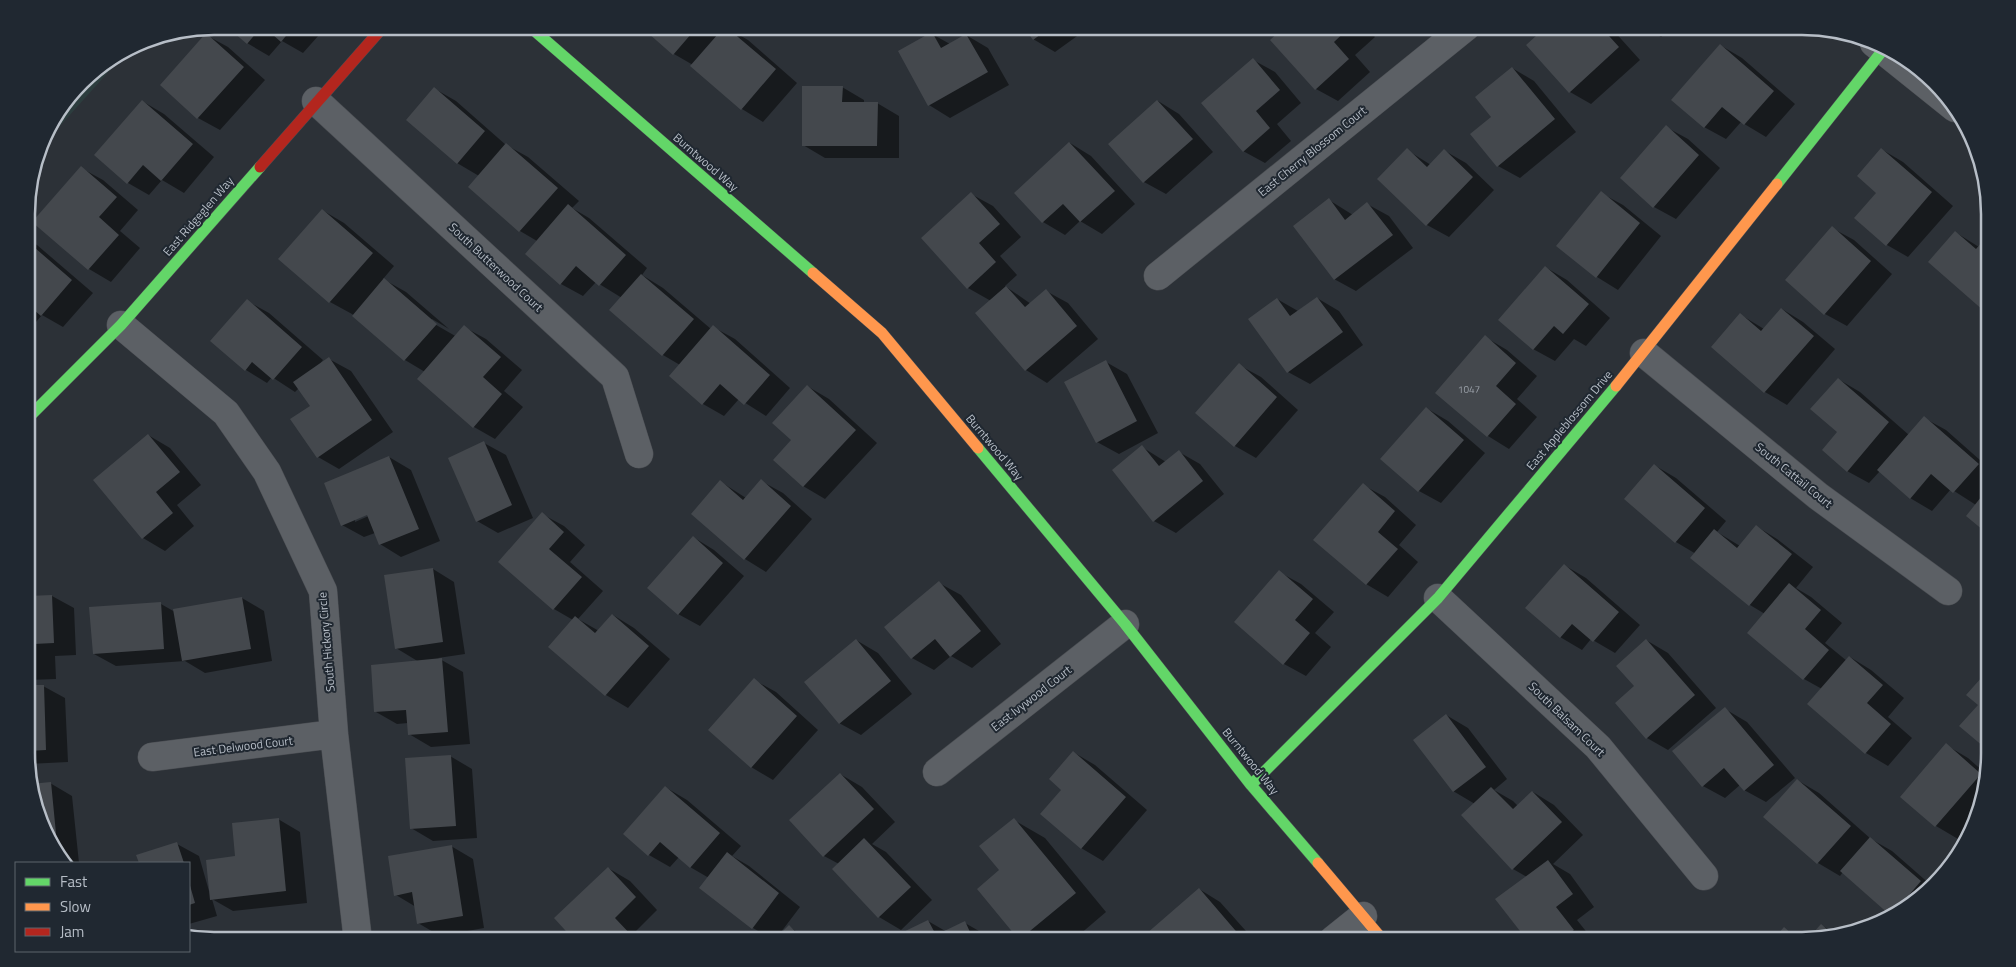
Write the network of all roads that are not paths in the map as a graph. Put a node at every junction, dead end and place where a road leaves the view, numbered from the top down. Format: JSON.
{"nodes":[{"id":1,"x":376,"y":35,"type":"edge"},
{"id":2,"x":539,"y":35,"type":"edge"},
{"id":3,"x":1456,"y":35,"type":"edge"},
{"id":4,"x":1875,"y":51,"type":"edge"},
{"id":5,"x":316,"y":101,"type":"junction"},
{"id":6,"x":1158,"y":276,"type":"dead end"},
{"id":7,"x":121,"y":325,"type":"junction"},
{"id":8,"x":1644,"y":352,"type":"junction"},
{"id":9,"x":35,"y":411,"type":"edge"},
{"id":10,"x":639,"y":454,"type":"dead end"},
{"id":11,"x":1948,"y":591,"type":"dead end"},
{"id":12,"x":1438,"y":598,"type":"junction"},
{"id":13,"x":1125,"y":624,"type":"junction"},
{"id":14,"x":334,"y":734,"type":"junction"},
{"id":15,"x":152,"y":757,"type":"dead end"},
{"id":16,"x":937,"y":772,"type":"dead end"},
{"id":17,"x":1251,"y":785,"type":"junction"},
{"id":18,"x":1704,"y":876,"type":"dead end"},
{"id":19,"x":1363,"y":916,"type":"junction"},
{"id":20,"x":357,"y":932,"type":"edge"},
{"id":21,"x":1343,"y":932,"type":"edge"},
{"id":22,"x":1376,"y":932,"type":"edge"}],
"edges":[{"from":1,"to":5,"type":"street","name":"East Ridgeglen Way"},
{"from":2,"to":13,"type":"street","name":"Burntwood Way"},
{"from":3,"to":6,"type":"street","name":"East Cherry Blossom Court"},
{"from":4,"to":8,"type":"street","name":"East Appleblossom Drive"},
{"from":5,"to":7,"type":"street","name":"East Ridgeglen Way"},
{"from":5,"to":10,"type":"street","name":"South Butterwood Court"},
{"from":7,"to":9,"type":"street","name":"East Ridgeglen Way"},
{"from":7,"to":14,"type":"street","name":"South Hickory Circle"},
{"from":8,"to":11,"type":"street","name":"South Cattail Court"},
{"from":8,"to":12,"type":"street","name":"East Appleblossom Drive"},
{"from":12,"to":17,"type":"street","name":"East Appleblossom Drive"},
{"from":12,"to":18,"type":"street","name":"South Balsam Court"},
{"from":13,"to":16,"type":"street","name":"East Ivywood Court"},
{"from":13,"to":17,"type":"street","name":"Burntwood Way"},
{"from":14,"to":15,"type":"street","name":"East Delwood Court"},
{"from":14,"to":20,"type":"street","name":"South Hickory Circle"},
{"from":17,"to":19,"type":"street","name":"Burntwood Way"},
{"from":19,"to":21,"type":"street"},
{"from":19,"to":22,"type":"street","name":"Burntwood Way"}]}
